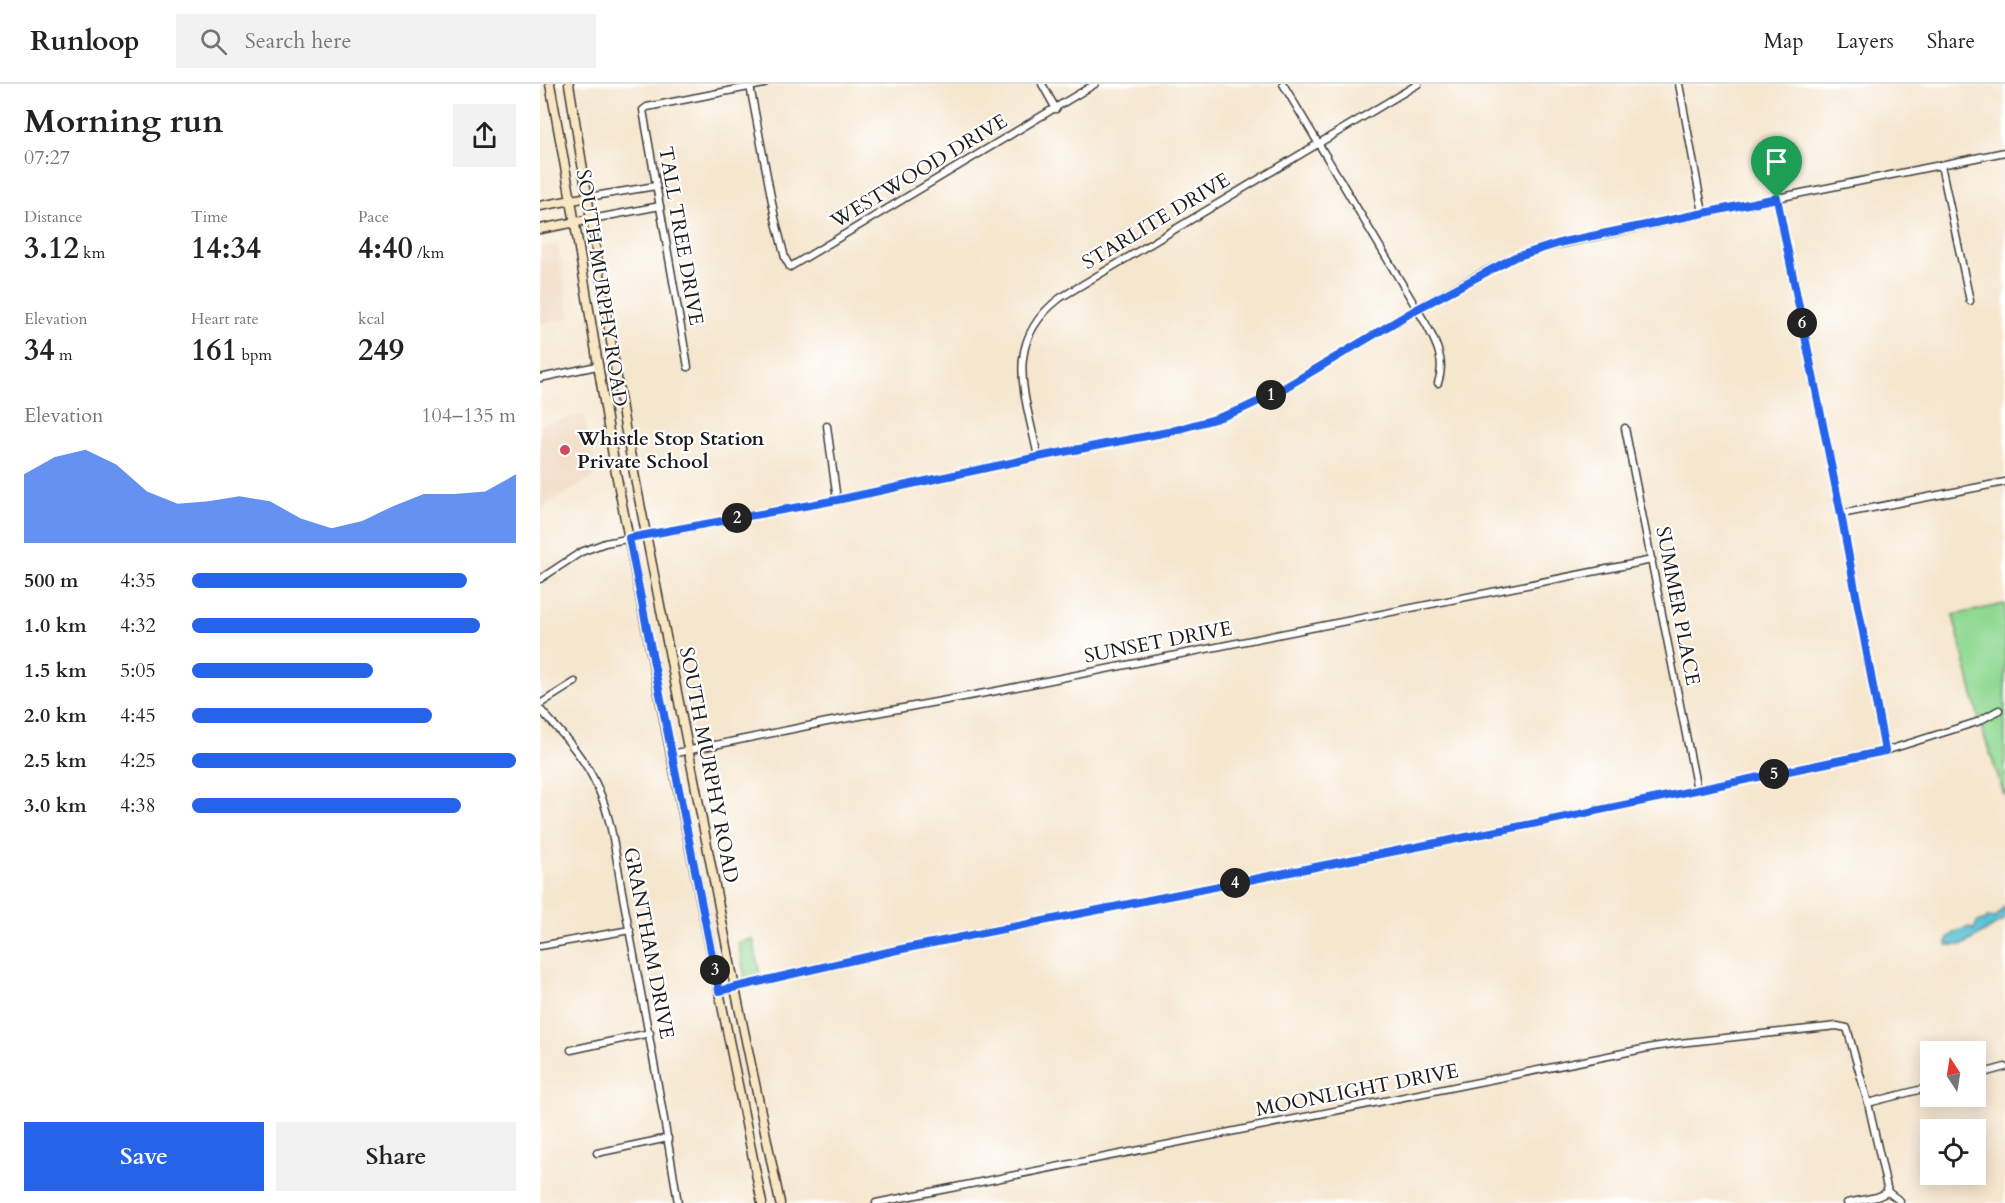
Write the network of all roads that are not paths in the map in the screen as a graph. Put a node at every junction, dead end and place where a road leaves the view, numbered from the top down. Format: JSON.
{"nodes":[{"id":1,"x":550,"y":84,"type":"edge"},
{"id":2,"x":569,"y":84,"type":"edge"},
{"id":3,"x":764,"y":84,"type":"edge"},
{"id":4,"x":1042,"y":84,"type":"edge"},
{"id":5,"x":1095,"y":84,"type":"edge"},
{"id":6,"x":1283,"y":84,"type":"edge"},
{"id":7,"x":1418,"y":84,"type":"edge"},
{"id":8,"x":1679,"y":84,"type":"edge"},
{"id":9,"x":750,"y":86,"type":"junction"},
{"id":10,"x":1056,"y":109,"type":"junction"},
{"id":11,"x":1319,"y":143,"type":"junction"},
{"id":12,"x":2005,"y":152,"type":"edge"},
{"id":13,"x":1941,"y":165,"type":"junction"},
{"id":14,"x":656,"y":186,"type":"junction"},
{"id":15,"x":588,"y":197,"type":"junction"},
{"id":16,"x":1777,"y":198,"type":"junction"},
{"id":17,"x":571,"y":200,"type":"junction"},
{"id":18,"x":540,"y":206,"type":"edge"},
{"id":19,"x":660,"y":206,"type":"junction"},
{"id":20,"x":1703,"y":213,"type":"junction"},
{"id":21,"x":592,"y":219,"type":"junction"},
{"id":22,"x":574,"y":222,"type":"junction"},
{"id":23,"x":540,"y":229,"type":"edge"},
{"id":24,"x":1970,"y":302,"type":"dead end"},
{"id":25,"x":1417,"y":309,"type":"junction"},
{"id":26,"x":597,"y":366,"type":"junction"},
{"id":27,"x":688,"y":367,"type":"dead end"},
{"id":28,"x":540,"y":378,"type":"edge"},
{"id":29,"x":1438,"y":383,"type":"dead end"},
{"id":30,"x":827,"y":426,"type":"dead end"},
{"id":31,"x":1625,"y":428,"type":"dead end"},
{"id":32,"x":1038,"y":457,"type":"junction"},
{"id":33,"x":2005,"y":482,"type":"edge"},
{"id":34,"x":837,"y":500,"type":"junction"},
{"id":35,"x":1841,"y":514,"type":"junction"},
{"id":36,"x":647,"y":535,"type":"junction"},
{"id":37,"x":629,"y":538,"type":"junction"},
{"id":38,"x":1652,"y":560,"type":"junction"},
{"id":39,"x":540,"y":579,"type":"edge"},
{"id":40,"x":575,"y":682,"type":"dead end"},
{"id":41,"x":540,"y":704,"type":"edge"},
{"id":42,"x":540,"y":709,"type":"edge"},
{"id":43,"x":1999,"y":710,"type":"dead end"},
{"id":44,"x":689,"y":750,"type":"junction"},
{"id":45,"x":1885,"y":751,"type":"junction"},
{"id":46,"x":670,"y":754,"type":"junction"},
{"id":47,"x":1697,"y":790,"type":"junction"},
{"id":48,"x":630,"y":930,"type":"junction"},
{"id":49,"x":540,"y":946,"type":"edge"},
{"id":50,"x":735,"y":988,"type":"junction"},
{"id":51,"x":719,"y":991,"type":"junction"},
{"id":52,"x":650,"y":1033,"type":"junction"},
{"id":53,"x":571,"y":1050,"type":"dead end"},
{"id":54,"x":2004,"y":1070,"type":"edge"},
{"id":55,"x":1986,"y":1073,"type":"edge"},
{"id":56,"x":1920,"y":1090,"type":"edge"},
{"id":57,"x":1868,"y":1103,"type":"junction"},
{"id":58,"x":668,"y":1138,"type":"junction"},
{"id":59,"x":597,"y":1153,"type":"dead end"},
{"id":60,"x":1888,"y":1192,"type":"junction"},
{"id":61,"x":1900,"y":1201,"type":"dead end"},
{"id":62,"x":678,"y":1203,"type":"edge"},
{"id":63,"x":762,"y":1203,"type":"edge"},
{"id":64,"x":780,"y":1203,"type":"edge"},
{"id":65,"x":876,"y":1203,"type":"edge"},
{"id":66,"x":1847,"y":1203,"type":"edge"}],
"edges":[{"from":1,"to":17,"type":"main road","name":"SOUTH MURPHY ROAD"},
{"from":2,"to":15,"type":"main road","name":"SOUTH MURPHY ROAD"},
{"from":3,"to":9,"type":"street"},
{"from":4,"to":10,"type":"street"},
{"from":5,"to":10,"type":"street","name":"WESTWOOD DRIVE"},
{"from":6,"to":11,"type":"street"},
{"from":7,"to":11,"type":"street","name":"STARLITE DRIVE"},
{"from":8,"to":20,"type":"street"},
{"from":9,"to":10,"type":"street","name":"WESTWOOD DRIVE"},
{"from":9,"to":14,"type":"street","name":"TALL TREE DRIVE"},
{"from":11,"to":25,"type":"street"},
{"from":11,"to":32,"type":"street","name":"STARLITE DRIVE"},
{"from":12,"to":13,"type":"street"},
{"from":13,"to":16,"type":"street"},
{"from":13,"to":24,"type":"street"},
{"from":14,"to":15,"type":"street"},
{"from":14,"to":19,"type":"street","name":"TALL TREE DRIVE"},
{"from":15,"to":17,"type":"main road"},
{"from":15,"to":21,"type":"main road","name":"SOUTH MURPHY ROAD"},
{"from":16,"to":20,"type":"street"},
{"from":16,"to":35,"type":"street"},
{"from":17,"to":18,"type":"main road"},
{"from":17,"to":22,"type":"main road","name":"SOUTH MURPHY ROAD"},
{"from":19,"to":21,"type":"street"},
{"from":19,"to":27,"type":"street","name":"TALL TREE DRIVE"},
{"from":20,"to":25,"type":"street"},
{"from":21,"to":22,"type":"main road"},
{"from":21,"to":36,"type":"main road","name":"SOUTH MURPHY ROAD"},
{"from":22,"to":23,"type":"main road"},
{"from":22,"to":26,"type":"main road","name":"SOUTH MURPHY ROAD"},
{"from":25,"to":29,"type":"street"},
{"from":25,"to":32,"type":"street"},
{"from":26,"to":28,"type":"street"},
{"from":26,"to":37,"type":"main road","name":"SOUTH MURPHY ROAD"},
{"from":30,"to":34,"type":"street"},
{"from":31,"to":38,"type":"street","name":"SUMMER PLACE"},
{"from":32,"to":34,"type":"street"},
{"from":33,"to":35,"type":"street"},
{"from":34,"to":36,"type":"street"},
{"from":35,"to":45,"type":"street"},
{"from":36,"to":37,"type":"street"},
{"from":36,"to":44,"type":"main road","name":"SOUTH MURPHY ROAD"},
{"from":37,"to":39,"type":"street"},
{"from":37,"to":46,"type":"main road","name":"SOUTH MURPHY ROAD"},
{"from":38,"to":44,"type":"street","name":"SUNSET DRIVE"},
{"from":38,"to":47,"type":"street","name":"SUMMER PLACE"},
{"from":40,"to":41,"type":"street"},
{"from":42,"to":48,"type":"street","name":"GRANTHAM DRIVE"},
{"from":43,"to":45,"type":"street"},
{"from":44,"to":46,"type":"street","name":"SUNSET DRIVE"},
{"from":44,"to":50,"type":"main road","name":"SOUTH MURPHY ROAD"},
{"from":45,"to":47,"type":"street"},
{"from":46,"to":51,"type":"main road","name":"SOUTH MURPHY ROAD"},
{"from":47,"to":50,"type":"street"},
{"from":48,"to":49,"type":"street"},
{"from":48,"to":52,"type":"street","name":"GRANTHAM DRIVE"},
{"from":50,"to":51,"type":"street"},
{"from":50,"to":64,"type":"main road","name":"SOUTH MURPHY ROAD"},
{"from":51,"to":63,"type":"main road","name":"SOUTH MURPHY ROAD"},
{"from":52,"to":53,"type":"street"},
{"from":52,"to":58,"type":"street","name":"GRANTHAM DRIVE"},
{"from":54,"to":55,"type":"street"},
{"from":56,"to":57,"type":"street"},
{"from":57,"to":60,"type":"street"},
{"from":57,"to":65,"type":"street","name":"MOONLIGHT DRIVE"},
{"from":58,"to":59,"type":"street"},
{"from":58,"to":62,"type":"street","name":"GRANTHAM DRIVE"},
{"from":60,"to":61,"type":"street"},
{"from":60,"to":66,"type":"street"}]}
